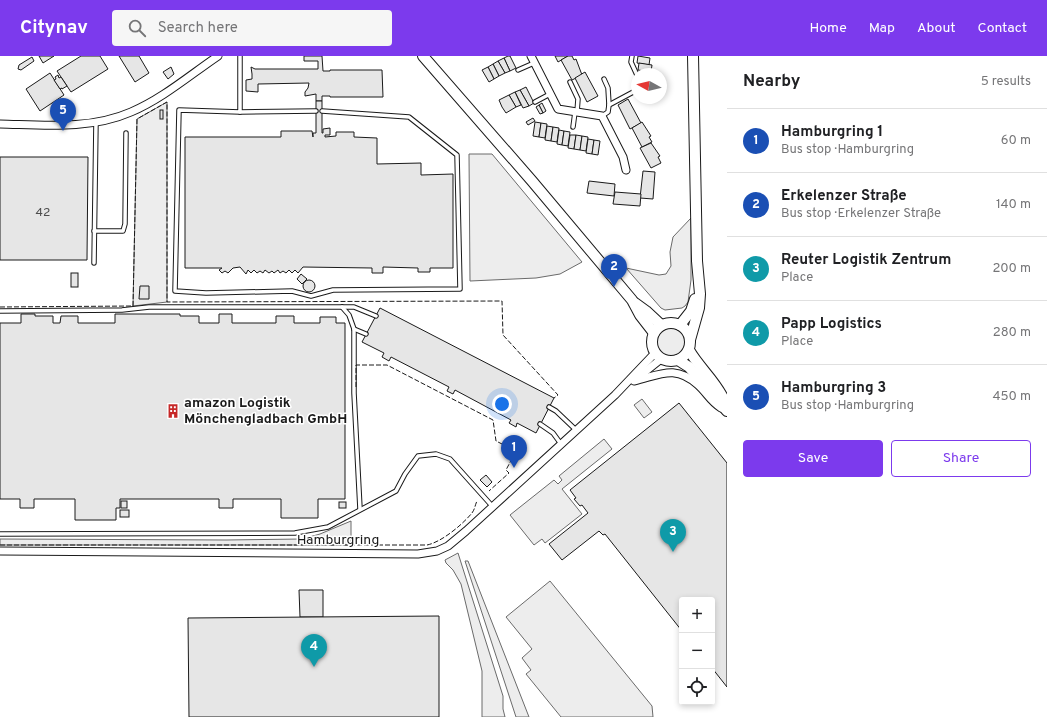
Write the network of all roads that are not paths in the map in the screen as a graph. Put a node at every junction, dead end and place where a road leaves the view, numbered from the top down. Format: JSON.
{"nodes":[{"id":1,"x":218,"y":56,"type":"edge"},
{"id":2,"x":240,"y":56,"type":"edge"},
{"id":3,"x":423,"y":56,"type":"edge"},
{"id":4,"x":632,"y":56,"type":"edge"},
{"id":5,"x":693,"y":56,"type":"edge"},
{"id":6,"x":532,"y":59,"type":"edge"},
{"id":7,"x":634,"y":68,"type":"edge"},
{"id":8,"x":518,"y":70,"type":"dead end"},
{"id":9,"x":604,"y":79,"type":"dead end"},
{"id":10,"x":570,"y":82,"type":"dead end"},
{"id":11,"x":631,"y":93,"type":"edge"},
{"id":12,"x":550,"y":94,"type":"junction"},
{"id":13,"x":535,"y":102,"type":"dead end"},
{"id":14,"x":609,"y":105,"type":"junction"},
{"id":15,"x":316,"y":111,"type":"dead end"},
{"id":16,"x":322,"y":111,"type":"dead end"},
{"id":17,"x":240,"y":112,"type":"junction"},
{"id":18,"x":576,"y":112,"type":"junction"},
{"id":19,"x":602,"y":116,"type":"junction"},
{"id":20,"x":96,"y":122,"type":"junction"},
{"id":21,"x":0,"y":124,"type":"edge"},
{"id":22,"x":573,"y":127,"type":"dead end"},
{"id":23,"x":126,"y":133,"type":"dead end"},
{"id":24,"x":626,"y":170,"type":"dead end"},
{"id":25,"x":94,"y":231,"type":"junction"},
{"id":26,"x":94,"y":263,"type":"dead end"},
{"id":27,"x":698,"y":274,"type":"junction"},
{"id":28,"x":342,"y":307,"type":"junction"},
{"id":29,"x":0,"y":311,"type":"edge"},
{"id":30,"x":376,"y":316,"type":"dead end"},
{"id":31,"x":680,"y":325,"type":"junction"},
{"id":32,"x":354,"y":329,"type":"junction"},
{"id":33,"x":657,"y":329,"type":"junction"},
{"id":34,"x":366,"y":334,"type":"dead end"},
{"id":35,"x":689,"y":345,"type":"junction"},
{"id":36,"x":658,"y":356,"type":"junction"},
{"id":37,"x":678,"y":360,"type":"junction"},
{"id":38,"x":634,"y":381,"type":"junction"},
{"id":39,"x":615,"y":394,"type":"junction"},
{"id":40,"x":549,"y":407,"type":"dead end"},
{"id":41,"x":727,"y":410,"type":"edge"},
{"id":42,"x":540,"y":424,"type":"dead end"},
{"id":43,"x":576,"y":430,"type":"junction"},
{"id":44,"x":561,"y":444,"type":"junction"},
{"id":45,"x":493,"y":507,"type":"junction"},
{"id":46,"x":360,"y":510,"type":"junction"},
{"id":47,"x":0,"y":534,"type":"edge"},
{"id":48,"x":0,"y":551,"type":"edge"}],
"edges":[{"from":1,"to":20,"type":"street"},
{"from":2,"to":17,"type":"lane"},
{"from":3,"to":33,"type":"main road"},
{"from":4,"to":7,"type":"lane"},
{"from":5,"to":27,"type":"main road"},
{"from":6,"to":8,"type":"lane"},
{"from":6,"to":12,"type":"street"},
{"from":9,"to":14,"type":"lane"},
{"from":10,"to":18,"type":"lane"},
{"from":11,"to":14,"type":"lane"},
{"from":12,"to":13,"type":"lane"},
{"from":12,"to":18,"type":"street"},
{"from":14,"to":19,"type":"lane"},
{"from":15,"to":17,"type":"lane"},
{"from":16,"to":17,"type":"lane"},
{"from":18,"to":19,"type":"street"},
{"from":18,"to":22,"type":"lane"},
{"from":19,"to":24,"type":"street"},
{"from":20,"to":21,"type":"street"},
{"from":20,"to":25,"type":"lane"},
{"from":23,"to":25,"type":"lane"},
{"from":25,"to":26,"type":"lane"},
{"from":27,"to":31,"type":"main road"},
{"from":27,"to":35,"type":"main road"},
{"from":28,"to":29,"type":"lane"},
{"from":28,"to":30,"type":"lane"},
{"from":28,"to":32,"type":"lane"},
{"from":31,"to":33,"type":"main road"},
{"from":31,"to":35,"type":"main road"},
{"from":32,"to":34,"type":"lane"},
{"from":32,"to":46,"type":"lane"},
{"from":33,"to":36,"type":"main road"},
{"from":35,"to":37,"type":"main road"},
{"from":35,"to":41,"type":"main road"},
{"from":36,"to":37,"type":"main road"},
{"from":36,"to":38,"type":"street"},
{"from":36,"to":39,"type":"street"},
{"from":37,"to":41,"type":"main road"},
{"from":38,"to":39,"type":"street"},
{"from":38,"to":41,"type":"street"},
{"from":39,"to":43,"type":"street","name":"Hamburgring"},
{"from":40,"to":43,"type":"lane"},
{"from":42,"to":44,"type":"lane"},
{"from":43,"to":44,"type":"street","name":"Hamburgring"},
{"from":44,"to":45,"type":"street","name":"Hamburgring"},
{"from":45,"to":46,"type":"lane"},
{"from":45,"to":48,"type":"street","name":"Hamburgring"},
{"from":46,"to":47,"type":"lane"}]}
